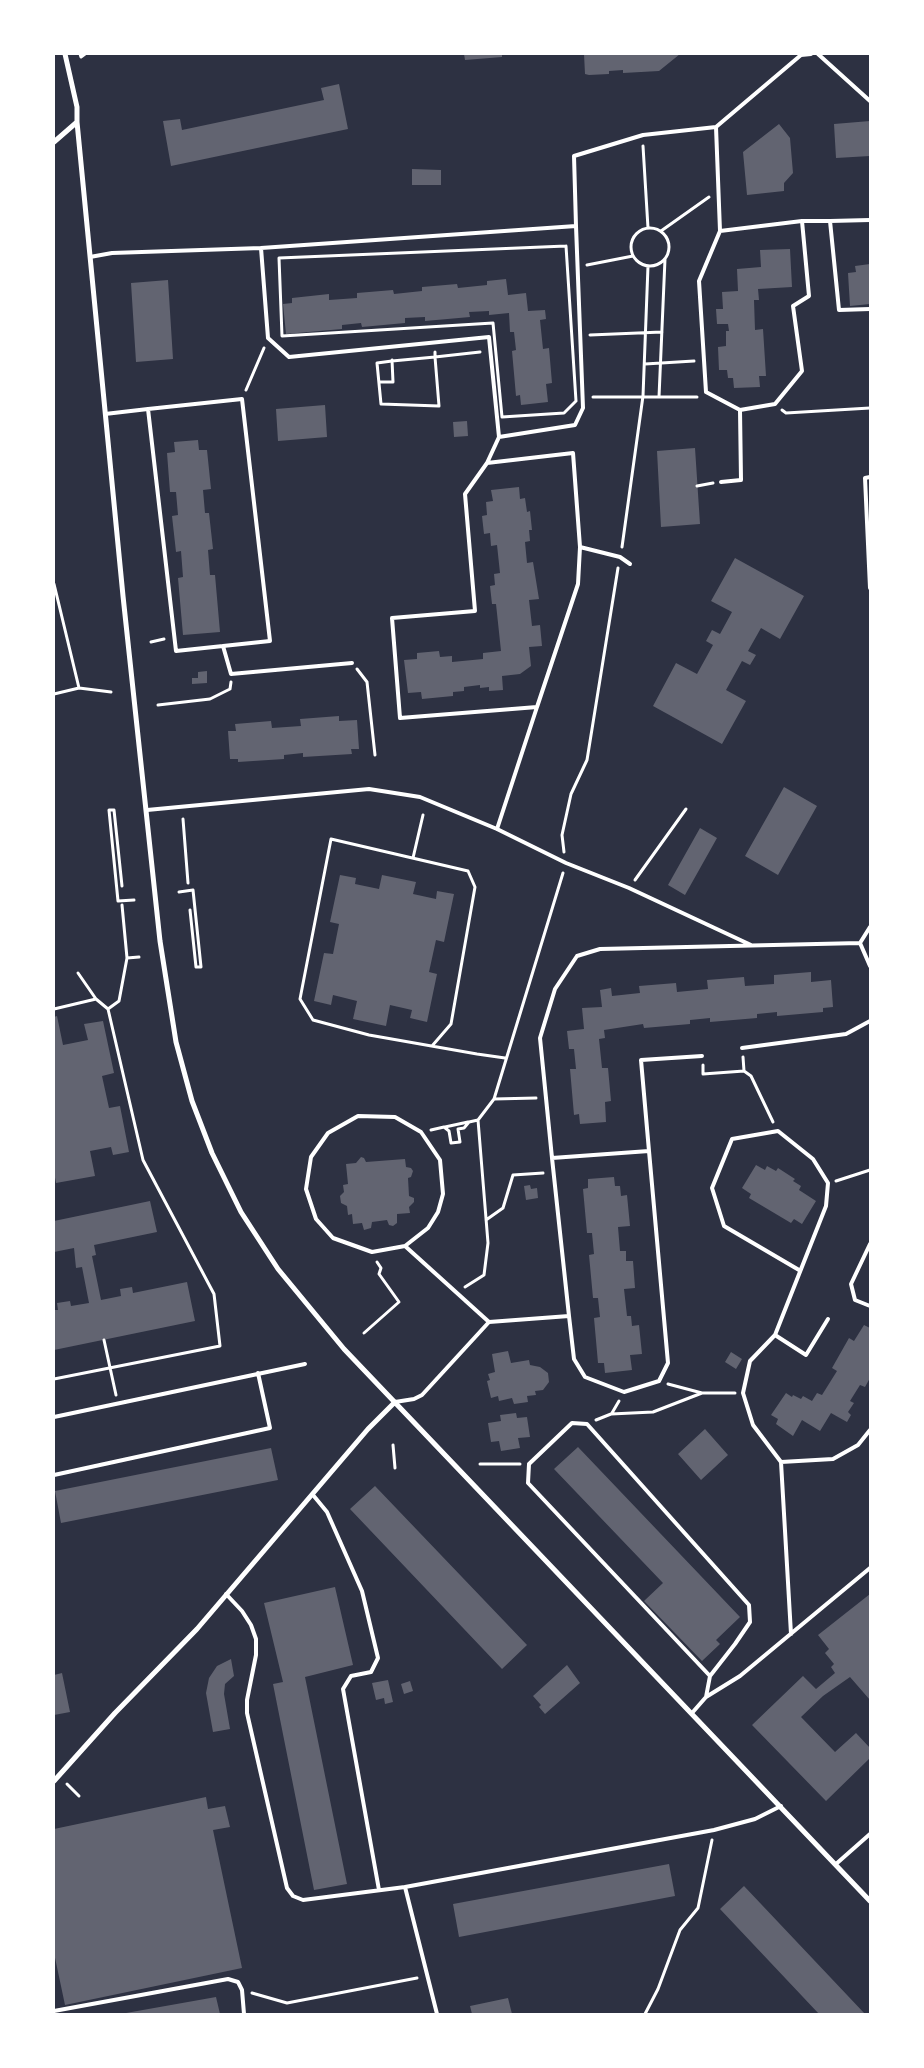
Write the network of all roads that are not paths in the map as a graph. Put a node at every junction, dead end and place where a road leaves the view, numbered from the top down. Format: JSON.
{"nodes":[{"id":1,"x":65,"y":54,"type":"edge"},
{"id":2,"x":812,"y":54,"type":"edge"},
{"id":3,"x":818,"y":54,"type":"edge"},
{"id":4,"x":870,"y":101,"type":"edge"},
{"id":5,"x":77,"y":122,"type":"junction"},
{"id":6,"x":716,"y":127,"type":"junction"},
{"id":7,"x":54,"y":142,"type":"edge"},
{"id":8,"x":870,"y":220,"type":"edge"},
{"id":9,"x":802,"y":221,"type":"junction"},
{"id":10,"x":830,"y":221,"type":"junction"},
{"id":11,"x":576,"y":226,"type":"junction"},
{"id":12,"x":720,"y":231,"type":"junction"},
{"id":13,"x":261,"y":248,"type":"junction"},
{"id":14,"x":90,"y":257,"type":"junction"},
{"id":15,"x":870,"y":309,"type":"edge"},
{"id":16,"x":148,"y":410,"type":"junction"},
{"id":17,"x":740,"y":410,"type":"junction"},
{"id":18,"x":105,"y":414,"type":"junction"},
{"id":19,"x":498,"y":437,"type":"junction"},
{"id":20,"x":487,"y":463,"type":"junction"},
{"id":21,"x":870,"y":477,"type":"edge"},
{"id":22,"x":721,"y":482,"type":"dead end"},
{"id":23,"x":580,"y":547,"type":"junction"},
{"id":24,"x":630,"y":564,"type":"dead end"},
{"id":25,"x":870,"y":588,"type":"edge"},
{"id":26,"x":224,"y":646,"type":"junction"},
{"id":27,"x":352,"y":663,"type":"road end"},
{"id":28,"x":537,"y":707,"type":"junction"},
{"id":29,"x":147,"y":810,"type":"junction"},
{"id":30,"x":497,"y":830,"type":"junction"},
{"id":31,"x":870,"y":928,"type":"edge"},
{"id":32,"x":860,"y":943,"type":"junction"},
{"id":33,"x":751,"y":945,"type":"junction"},
{"id":34,"x":870,"y":966,"type":"edge"},
{"id":35,"x":870,"y":1021,"type":"edge"},
{"id":36,"x":742,"y":1048,"type":"road end"},
{"id":37,"x":702,"y":1056,"type":"road end"},
{"id":38,"x":649,"y":1151,"type":"junction"},
{"id":39,"x":552,"y":1158,"type":"junction"},
{"id":40,"x":870,"y":1244,"type":"edge"},
{"id":41,"x":405,"y":1246,"type":"junction"},
{"id":42,"x":799,"y":1270,"type":"junction"},
{"id":43,"x":870,"y":1306,"type":"edge"},
{"id":44,"x":569,"y":1316,"type":"junction"},
{"id":45,"x":828,"y":1319,"type":"dead end"},
{"id":46,"x":489,"y":1322,"type":"junction"},
{"id":47,"x":775,"y":1334,"type":"junction"},
{"id":48,"x":305,"y":1364,"type":"dead end"},
{"id":49,"x":258,"y":1373,"type":"junction"},
{"id":50,"x":395,"y":1402,"type":"junction"},
{"id":51,"x":54,"y":1417,"type":"edge"},
{"id":52,"x":870,"y":1430,"type":"edge"},
{"id":53,"x":781,"y":1462,"type":"junction"},
{"id":54,"x":54,"y":1475,"type":"edge"},
{"id":55,"x":312,"y":1495,"type":"junction"},
{"id":56,"x":870,"y":1568,"type":"edge"},
{"id":57,"x":226,"y":1594,"type":"junction"},
{"id":58,"x":790,"y":1634,"type":"junction"},
{"id":59,"x":710,"y":1676,"type":"junction"},
{"id":60,"x":706,"y":1697,"type":"junction"},
{"id":61,"x":692,"y":1713,"type":"junction"},
{"id":62,"x":54,"y":1781,"type":"edge"},
{"id":63,"x":780,"y":1806,"type":"junction"},
{"id":64,"x":870,"y":1834,"type":"edge"},
{"id":65,"x":836,"y":1864,"type":"junction"},
{"id":66,"x":405,"y":1887,"type":"junction"},
{"id":67,"x":379,"y":1890,"type":"junction"},
{"id":68,"x":870,"y":1901,"type":"edge"},
{"id":69,"x":54,"y":2011,"type":"edge"},
{"id":70,"x":244,"y":2014,"type":"edge"},
{"id":71,"x":438,"y":2014,"type":"edge"}],
"edges":[{"from":1,"to":5,"type":"street"},
{"from":2,"to":6,"type":"lane"},
{"from":3,"to":4,"type":"lane"},
{"from":5,"to":7,"type":"street"},
{"from":5,"to":14,"type":"street"},
{"from":6,"to":11,"type":"lane"},
{"from":6,"to":12,"type":"lane"},
{"from":8,"to":10,"type":"lane"},
{"from":9,"to":10,"type":"lane"},
{"from":9,"to":12,"type":"lane"},
{"from":9,"to":17,"type":"lane"},
{"from":10,"to":15,"type":"lane"},
{"from":11,"to":13,"type":"lane"},
{"from":11,"to":19,"type":"lane"},
{"from":12,"to":17,"type":"lane"},
{"from":13,"to":14,"type":"lane"},
{"from":13,"to":19,"type":"lane"},
{"from":14,"to":18,"type":"street"},
{"from":16,"to":18,"type":"lane"},
{"from":16,"to":26,"type":"lane"},
{"from":16,"to":26,"type":"lane"},
{"from":17,"to":22,"type":"lane"},
{"from":18,"to":29,"type":"street"},
{"from":19,"to":20,"type":"lane"},
{"from":20,"to":23,"type":"lane"},
{"from":20,"to":28,"type":"lane"},
{"from":21,"to":25,"type":"lane"},
{"from":23,"to":24,"type":"lane"},
{"from":23,"to":28,"type":"lane"},
{"from":26,"to":27,"type":"lane"},
{"from":28,"to":30,"type":"lane"},
{"from":29,"to":30,"type":"lane"},
{"from":29,"to":50,"type":"street"},
{"from":30,"to":33,"type":"lane"},
{"from":31,"to":32,"type":"lane"},
{"from":32,"to":33,"type":"lane"},
{"from":32,"to":34,"type":"lane"},
{"from":33,"to":39,"type":"lane"},
{"from":35,"to":36,"type":"lane"},
{"from":37,"to":38,"type":"lane"},
{"from":38,"to":39,"type":"lane"},
{"from":38,"to":44,"type":"lane"},
{"from":39,"to":44,"type":"lane"},
{"from":40,"to":43,"type":"lane"},
{"from":41,"to":41,"type":"lane"},
{"from":41,"to":46,"type":"lane"},
{"from":42,"to":42,"type":"lane"},
{"from":42,"to":47,"type":"lane"},
{"from":44,"to":46,"type":"lane"},
{"from":45,"to":47,"type":"lane"},
{"from":46,"to":50,"type":"lane"},
{"from":47,"to":53,"type":"lane"},
{"from":48,"to":49,"type":"lane"},
{"from":49,"to":51,"type":"lane"},
{"from":49,"to":54,"type":"lane"},
{"from":50,"to":55,"type":"street"},
{"from":50,"to":61,"type":"street"},
{"from":52,"to":53,"type":"lane"},
{"from":53,"to":58,"type":"lane"},
{"from":55,"to":57,"type":"street"},
{"from":55,"to":67,"type":"lane"},
{"from":56,"to":58,"type":"lane"},
{"from":57,"to":62,"type":"street"},
{"from":57,"to":67,"type":"lane"},
{"from":58,"to":60,"type":"lane"},
{"from":59,"to":59,"type":"lane"},
{"from":59,"to":60,"type":"lane"},
{"from":60,"to":61,"type":"lane"},
{"from":61,"to":63,"type":"street"},
{"from":63,"to":65,"type":"street"},
{"from":63,"to":66,"type":"lane"},
{"from":64,"to":65,"type":"lane"},
{"from":65,"to":68,"type":"street"},
{"from":66,"to":67,"type":"lane"},
{"from":66,"to":71,"type":"lane"},
{"from":69,"to":70,"type":"lane"}]}
